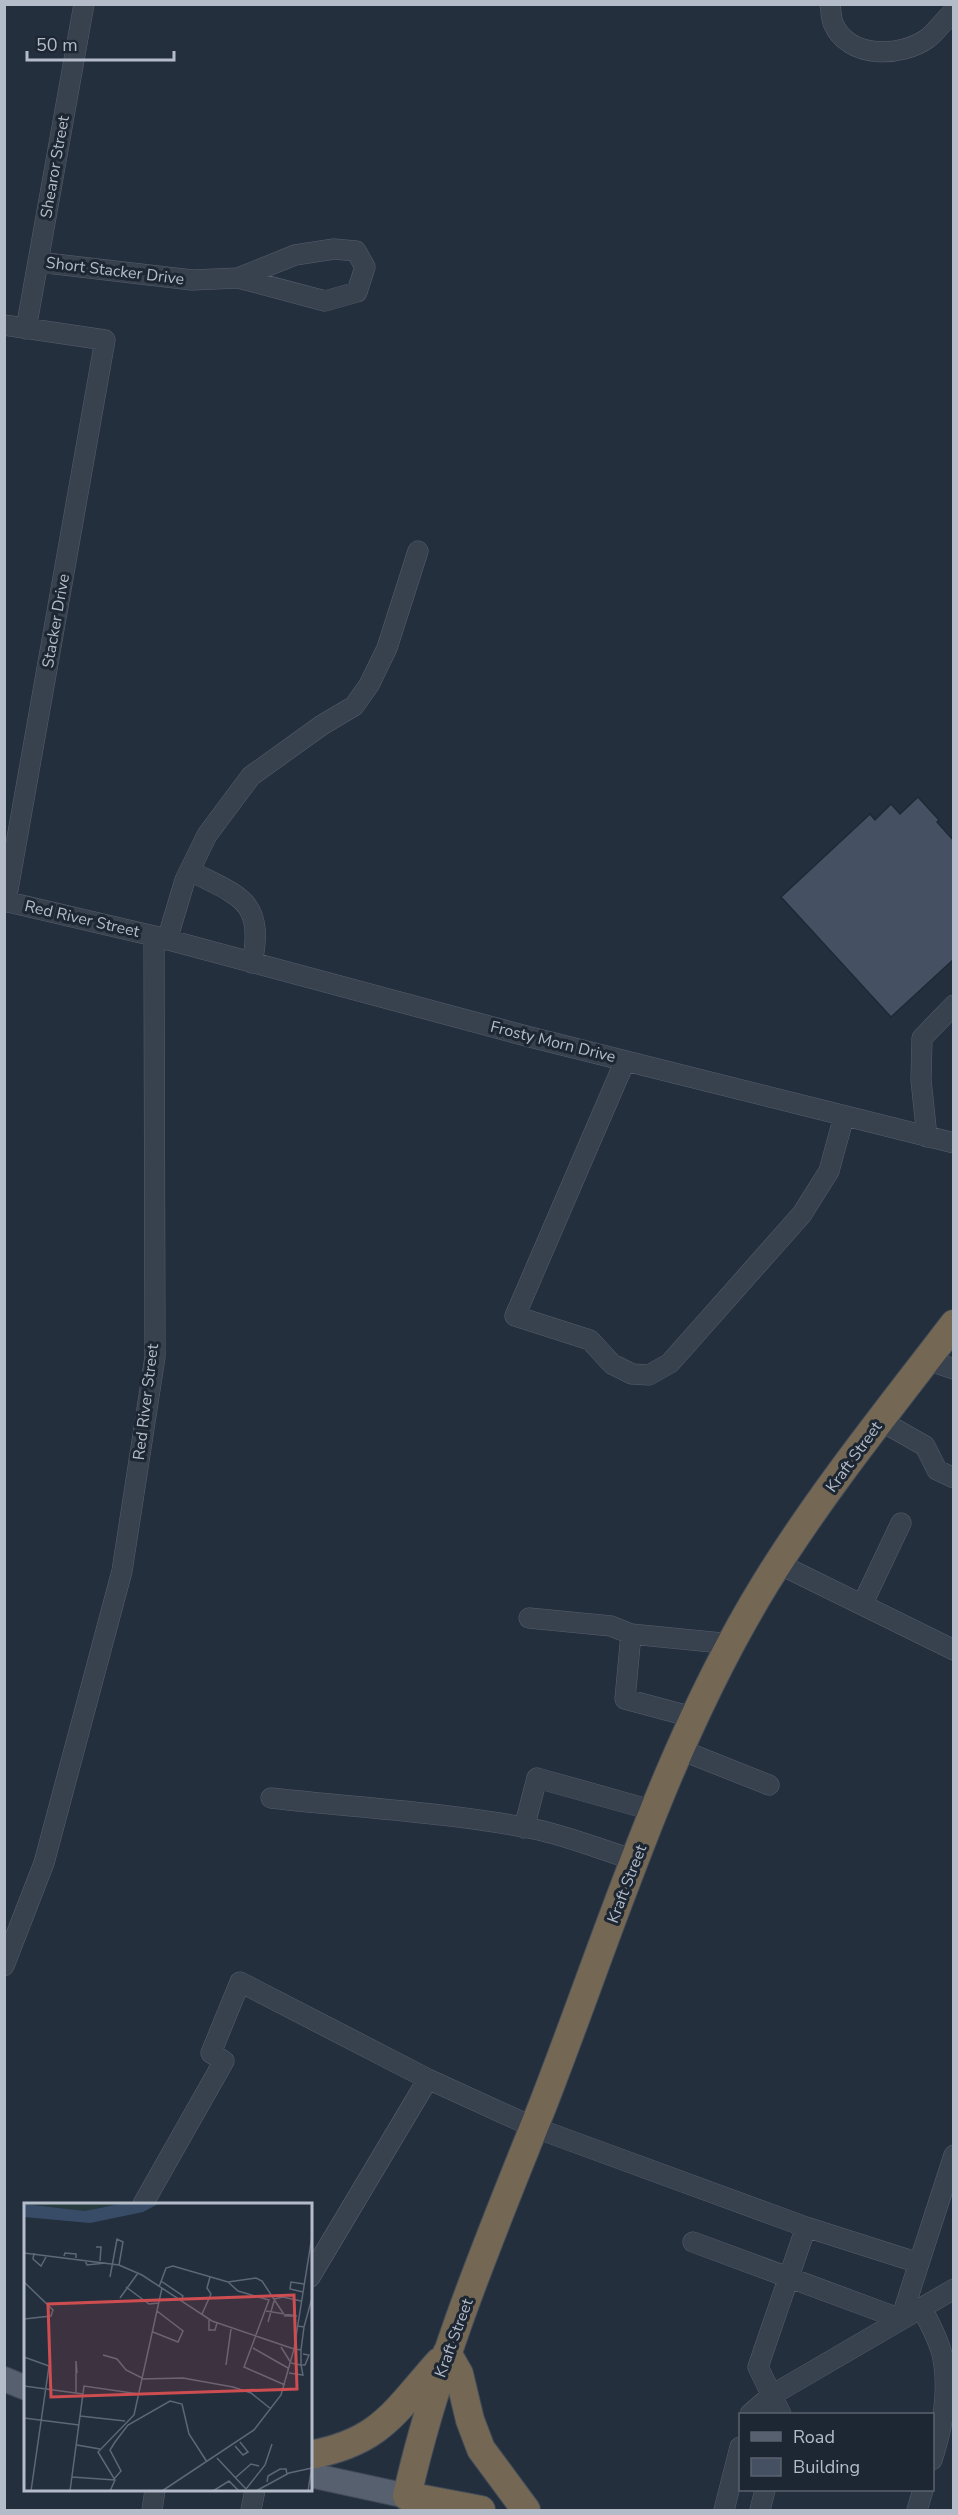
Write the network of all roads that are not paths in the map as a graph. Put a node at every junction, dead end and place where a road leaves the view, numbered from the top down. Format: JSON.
{"nodes":[{"id":1,"x":84,"y":4,"type":"edge"},
{"id":2,"x":830,"y":4,"type":"edge"},
{"id":3,"x":954,"y":11,"type":"edge"},
{"id":4,"x":38,"y":262,"type":"junction"},
{"id":5,"x":238,"y":278,"type":"junction"},
{"id":6,"x":4,"y":325,"type":"edge"},
{"id":7,"x":26,"y":329,"type":"junction"},
{"id":8,"x":418,"y":551,"type":"dead end"},
{"id":9,"x":189,"y":871,"type":"junction"},
{"id":10,"x":5,"y":901,"type":"edge"},
{"id":11,"x":160,"y":938,"type":"junction"},
{"id":12,"x":252,"y":963,"type":"junction"},
{"id":13,"x":954,"y":1005,"type":"edge"},
{"id":14,"x":625,"y":1061,"type":"junction"},
{"id":15,"x":844,"y":1116,"type":"junction"},
{"id":16,"x":927,"y":1137,"type":"junction"},
{"id":17,"x":954,"y":1143,"type":"edge"},
{"id":18,"x":954,"y":1324,"type":"edge"},
{"id":19,"x":927,"y":1360,"type":"junction"},
{"id":20,"x":954,"y":1369,"type":"edge"},
{"id":21,"x":881,"y":1421,"type":"junction"},
{"id":22,"x":954,"y":1478,"type":"edge"},
{"id":23,"x":901,"y":1523,"type":"dead end"},
{"id":24,"x":778,"y":1564,"type":"junction"},
{"id":25,"x":862,"y":1605,"type":"junction"},
{"id":26,"x":529,"y":1618,"type":"dead end"},
{"id":27,"x":631,"y":1634,"type":"junction"},
{"id":28,"x":732,"y":1644,"type":"junction"},
{"id":29,"x":954,"y":1650,"type":"edge"},
{"id":30,"x":696,"y":1718,"type":"junction"},
{"id":31,"x":681,"y":1749,"type":"junction"},
{"id":32,"x":769,"y":1785,"type":"dead end"},
{"id":33,"x":270,"y":1798,"type":"dead end"},
{"id":34,"x":655,"y":1811,"type":"junction"},
{"id":35,"x":524,"y":1828,"type":"junction"},
{"id":36,"x":635,"y":1860,"type":"junction"},
{"id":37,"x":4,"y":1966,"type":"edge"},
{"id":38,"x":428,"y":2079,"type":"junction"},
{"id":39,"x":533,"y":2127,"type":"junction"},
{"id":40,"x":954,"y":2155,"type":"edge"},
{"id":41,"x":144,"y":2203,"type":"edge"},
{"id":42,"x":806,"y":2227,"type":"junction"},
{"id":43,"x":693,"y":2242,"type":"dead end"},
{"id":44,"x":919,"y":2263,"type":"junction"},
{"id":45,"x":312,"y":2274,"type":"edge"},
{"id":46,"x":788,"y":2277,"type":"junction"},
{"id":47,"x":954,"y":2289,"type":"edge"},
{"id":48,"x":921,"y":2308,"type":"junction"},
{"id":49,"x":901,"y":2319,"type":"junction"},
{"id":50,"x":447,"y":2353,"type":"junction"},
{"id":51,"x":4,"y":2379,"type":"edge"},
{"id":52,"x":24,"y":2387,"type":"edge"},
{"id":53,"x":772,"y":2395,"type":"junction"},
{"id":54,"x":752,"y":2413,"type":"edge"},
{"id":55,"x":780,"y":2413,"type":"edge"},
{"id":56,"x":312,"y":2454,"type":"edge"},
{"id":57,"x":739,"y":2455,"type":"edge"},
{"id":58,"x":934,"y":2456,"type":"edge"},
{"id":59,"x":312,"y":2476,"type":"edge"},
{"id":60,"x":155,"y":2491,"type":"edge"},
{"id":61,"x":255,"y":2491,"type":"edge"},
{"id":62,"x":765,"y":2491,"type":"edge"},
{"id":63,"x":923,"y":2491,"type":"edge"},
{"id":64,"x":406,"y":2503,"type":"edge"},
{"id":65,"x":152,"y":2511,"type":"edge"},
{"id":66,"x":251,"y":2511,"type":"edge"},
{"id":67,"x":481,"y":2511,"type":"edge"},
{"id":68,"x":526,"y":2511,"type":"edge"},
{"id":69,"x":724,"y":2511,"type":"edge"},
{"id":70,"x":760,"y":2511,"type":"edge"},
{"id":71,"x":917,"y":2511,"type":"edge"}],
"edges":[{"from":1,"to":4,"type":"street","name":"Shearor Street"},
{"from":2,"to":3,"type":"street"},
{"from":4,"to":5,"type":"street","name":"Short Stacker Drive"},
{"from":4,"to":7,"type":"street","name":"Shearor Street"},
{"from":5,"to":5,"type":"street"},
{"from":6,"to":7,"type":"street"},
{"from":7,"to":10,"type":"street","name":"Stacker Drive"},
{"from":8,"to":9,"type":"street"},
{"from":9,"to":11,"type":"street"},
{"from":9,"to":12,"type":"street"},
{"from":10,"to":11,"type":"street","name":"Red River Street"},
{"from":11,"to":12,"type":"street","name":"Frosty Morn Drive"},
{"from":11,"to":37,"type":"street","name":"Red River Street"},
{"from":12,"to":14,"type":"street","name":"Frosty Morn Drive"},
{"from":13,"to":16,"type":"street"},
{"from":14,"to":15,"type":"street","name":"Frosty Morn Drive"},
{"from":14,"to":15,"type":"street"},
{"from":15,"to":16,"type":"street","name":"Frosty Morn Drive"},
{"from":16,"to":17,"type":"street","name":"Frosty Morn Drive"},
{"from":18,"to":19,"type":"highway","name":"Kraft Street"},
{"from":19,"to":20,"type":"street"},
{"from":19,"to":21,"type":"highway","name":"Kraft Street"},
{"from":21,"to":22,"type":"street"},
{"from":21,"to":24,"type":"highway","name":"Kraft Street"},
{"from":23,"to":25,"type":"street"},
{"from":24,"to":25,"type":"street"},
{"from":24,"to":28,"type":"highway","name":"Kraft Street"},
{"from":25,"to":29,"type":"street"},
{"from":26,"to":27,"type":"street"},
{"from":27,"to":28,"type":"street"},
{"from":27,"to":30,"type":"street"},
{"from":28,"to":30,"type":"highway","name":"Kraft Street"},
{"from":30,"to":31,"type":"highway","name":"Kraft Street"},
{"from":31,"to":32,"type":"street"},
{"from":31,"to":34,"type":"highway","name":"Kraft Street"},
{"from":33,"to":35,"type":"street"},
{"from":34,"to":35,"type":"street"},
{"from":34,"to":36,"type":"highway","name":"Kraft Street"},
{"from":35,"to":36,"type":"street"},
{"from":36,"to":39,"type":"highway","name":"Kraft Street"},
{"from":38,"to":39,"type":"street"},
{"from":38,"to":41,"type":"street"},
{"from":38,"to":45,"type":"street"},
{"from":39,"to":42,"type":"street"},
{"from":39,"to":50,"type":"highway","name":"Kraft Street"},
{"from":40,"to":44,"type":"street"},
{"from":42,"to":44,"type":"street"},
{"from":42,"to":46,"type":"street"},
{"from":43,"to":46,"type":"street"},
{"from":44,"to":49,"type":"street"},
{"from":46,"to":49,"type":"street"},
{"from":46,"to":53,"type":"street"},
{"from":47,"to":48,"type":"street"},
{"from":48,"to":49,"type":"street"},
{"from":48,"to":58,"type":"street"},
{"from":49,"to":53,"type":"street"},
{"from":50,"to":56,"type":"highway"},
{"from":50,"to":64,"type":"highway","name":"Kraft Street"},
{"from":50,"to":68,"type":"highway"},
{"from":51,"to":52,"type":"main road"},
{"from":53,"to":54,"type":"street"},
{"from":53,"to":55,"type":"street"},
{"from":57,"to":69,"type":"street"},
{"from":59,"to":64,"type":"main road"},
{"from":60,"to":65,"type":"street"},
{"from":61,"to":66,"type":"street"},
{"from":62,"to":70,"type":"street"},
{"from":63,"to":71,"type":"street"},
{"from":64,"to":67,"type":"highway"}]}
